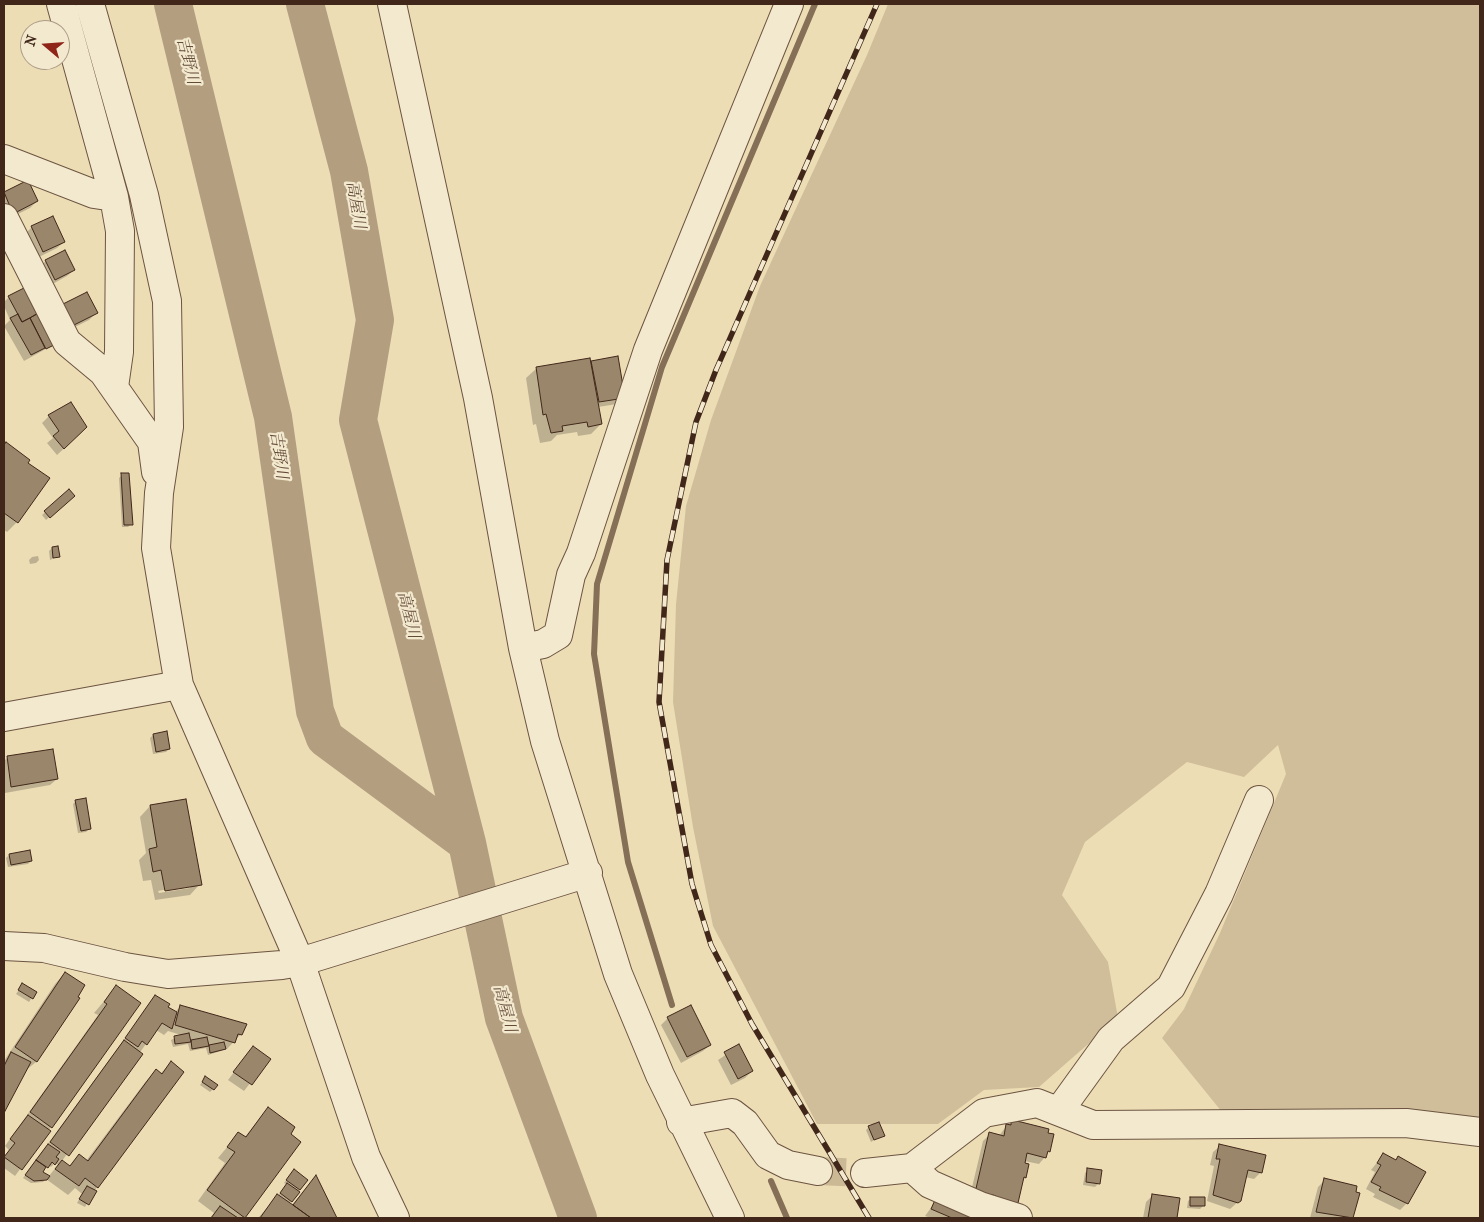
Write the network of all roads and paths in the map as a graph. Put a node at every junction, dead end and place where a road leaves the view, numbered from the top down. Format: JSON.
{"nodes":[{"id":1,"x":61,"y":4,"type":"edge"},
{"id":2,"x":90,"y":4,"type":"edge"},
{"id":3,"x":392,"y":4,"type":"edge"},
{"id":4,"x":789,"y":4,"type":"edge"},
{"id":5,"x":4,"y":158,"type":"edge"},
{"id":6,"x":114,"y":197,"type":"junction"},
{"id":7,"x":4,"y":218,"type":"edge"},
{"id":8,"x":114,"y":387,"type":"junction"},
{"id":9,"x":159,"y":493,"type":"junction"},
{"id":10,"x":523,"y":648,"type":"junction"},
{"id":11,"x":179,"y":685,"type":"junction"},
{"id":12,"x":4,"y":717,"type":"edge"},
{"id":13,"x":1259,"y":800,"type":"dead end"},
{"id":14,"x":588,"y":873,"type":"junction"},
{"id":15,"x":4,"y":946,"type":"edge"},
{"id":16,"x":305,"y":960,"type":"junction"},
{"id":17,"x":1059,"y":1111,"type":"junction"},
{"id":18,"x":681,"y":1122,"type":"junction"},
{"id":19,"x":1480,"y":1132,"type":"edge"},
{"id":20,"x":912,"y":1168,"type":"junction"},
{"id":21,"x":818,"y":1170,"type":"tunnel mouth"},
{"id":22,"x":865,"y":1173,"type":"tunnel mouth"},
{"id":23,"x":395,"y":1218,"type":"edge"},
{"id":24,"x":730,"y":1218,"type":"edge"},
{"id":25,"x":1018,"y":1218,"type":"edge"}],
"edges":[{"from":1,"to":6,"type":"street"},
{"from":2,"to":9,"type":"street"},
{"from":3,"to":10,"type":"street"},
{"from":4,"to":10,"type":"street"},
{"from":5,"to":6,"type":"street"},
{"from":6,"to":8,"type":"street"},
{"from":7,"to":8,"type":"street"},
{"from":8,"to":9,"type":"street"},
{"from":9,"to":11,"type":"street"},
{"from":10,"to":14,"type":"street"},
{"from":11,"to":12,"type":"street"},
{"from":11,"to":16,"type":"street"},
{"from":13,"to":17,"type":"street"},
{"from":14,"to":16,"type":"street"},
{"from":14,"to":18,"type":"street"},
{"from":15,"to":16,"type":"street"},
{"from":16,"to":23,"type":"street"},
{"from":17,"to":19,"type":"street"},
{"from":17,"to":20,"type":"street"},
{"from":18,"to":21,"type":"street"},
{"from":18,"to":24,"type":"street"},
{"from":20,"to":22,"type":"street"},
{"from":20,"to":25,"type":"street"}]}
